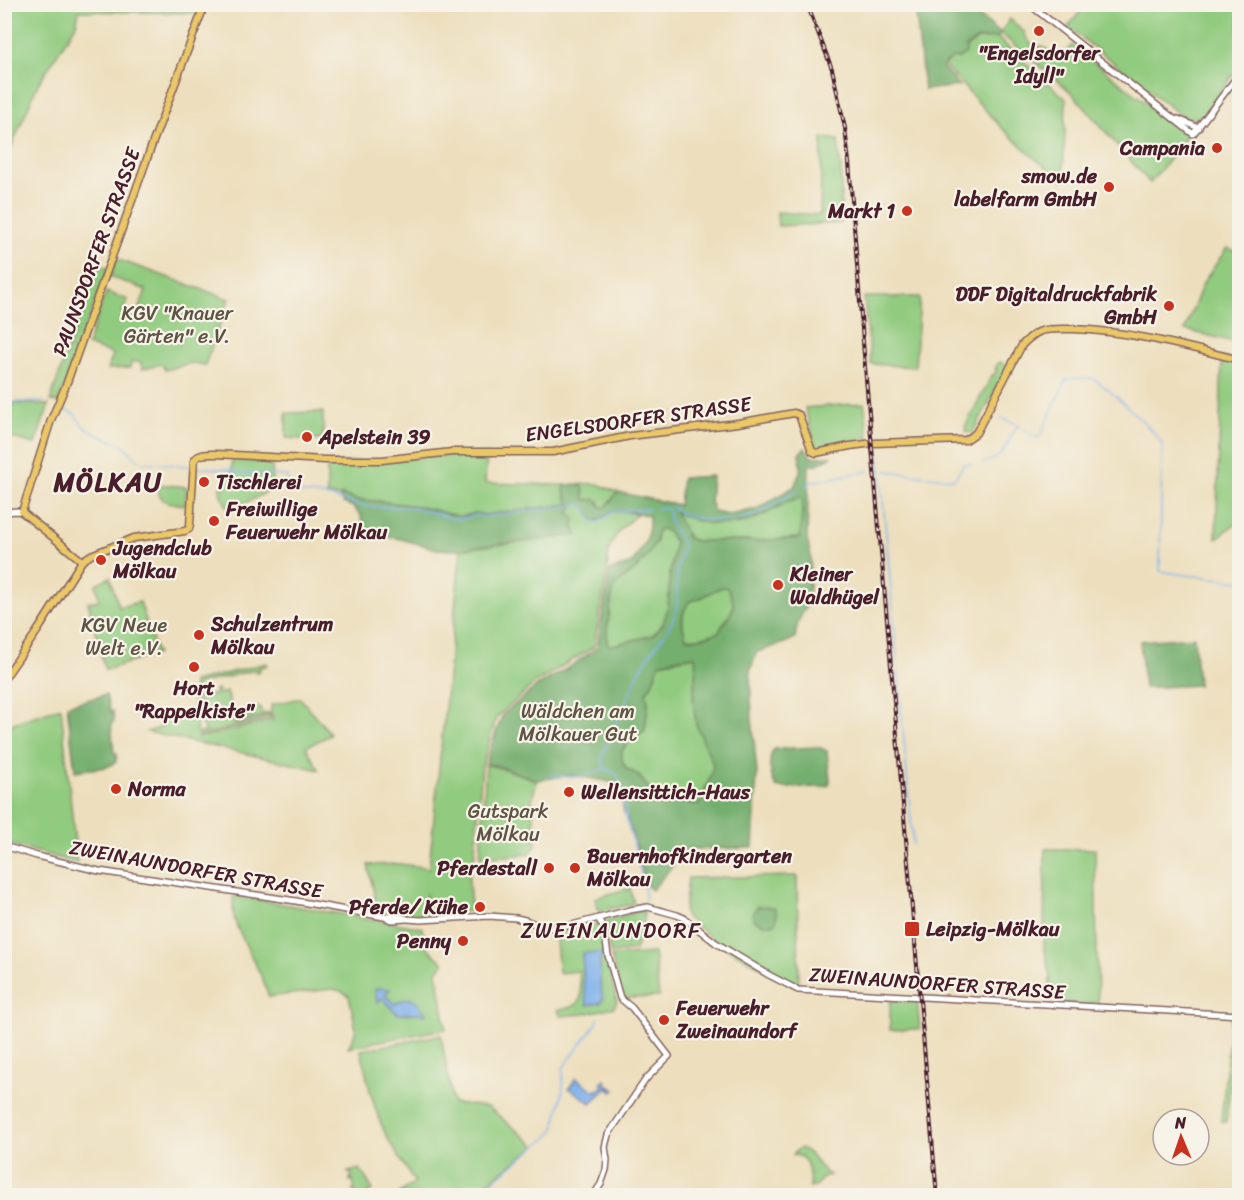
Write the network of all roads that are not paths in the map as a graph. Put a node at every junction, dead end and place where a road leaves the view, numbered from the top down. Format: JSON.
{"nodes":[{"id":1,"x":205,"y":4,"type":"edge"},
{"id":2,"x":1029,"y":4,"type":"edge"},
{"id":3,"x":1239,"y":73,"type":"edge"},
{"id":4,"x":1169,"y":115,"type":"junction"},
{"id":5,"x":1198,"y":128,"type":"junction"},
{"id":6,"x":1239,"y":360,"type":"edge"},
{"id":7,"x":4,"y":512,"type":"edge"},
{"id":8,"x":22,"y":512,"type":"junction"},
{"id":9,"x":82,"y":561,"type":"junction"},
{"id":10,"x":4,"y":679,"type":"edge"},
{"id":11,"x":4,"y":846,"type":"edge"},
{"id":12,"x":598,"y":918,"type":"junction"},
{"id":13,"x":1239,"y":1015,"type":"edge"},
{"id":14,"x":592,"y":1196,"type":"edge"}],
"edges":[{"from":1,"to":8,"type":"main road","name":"PAUNSDORFER STRASSE"},
{"from":2,"to":4,"type":"street"},
{"from":3,"to":5,"type":"street"},
{"from":4,"to":5,"type":"street"},
{"from":4,"to":5,"type":"street"},
{"from":6,"to":9,"type":"main road","name":"ENGELSDORFER STRASSE"},
{"from":7,"to":8,"type":"street"},
{"from":8,"to":9,"type":"main road"},
{"from":9,"to":10,"type":"main road"},
{"from":11,"to":12,"type":"street","name":"ZWEINAUNDORFER STRASSE"},
{"from":12,"to":13,"type":"street","name":"ZWEINAUNDORFER STRASSE"},
{"from":12,"to":14,"type":"street"}]}
